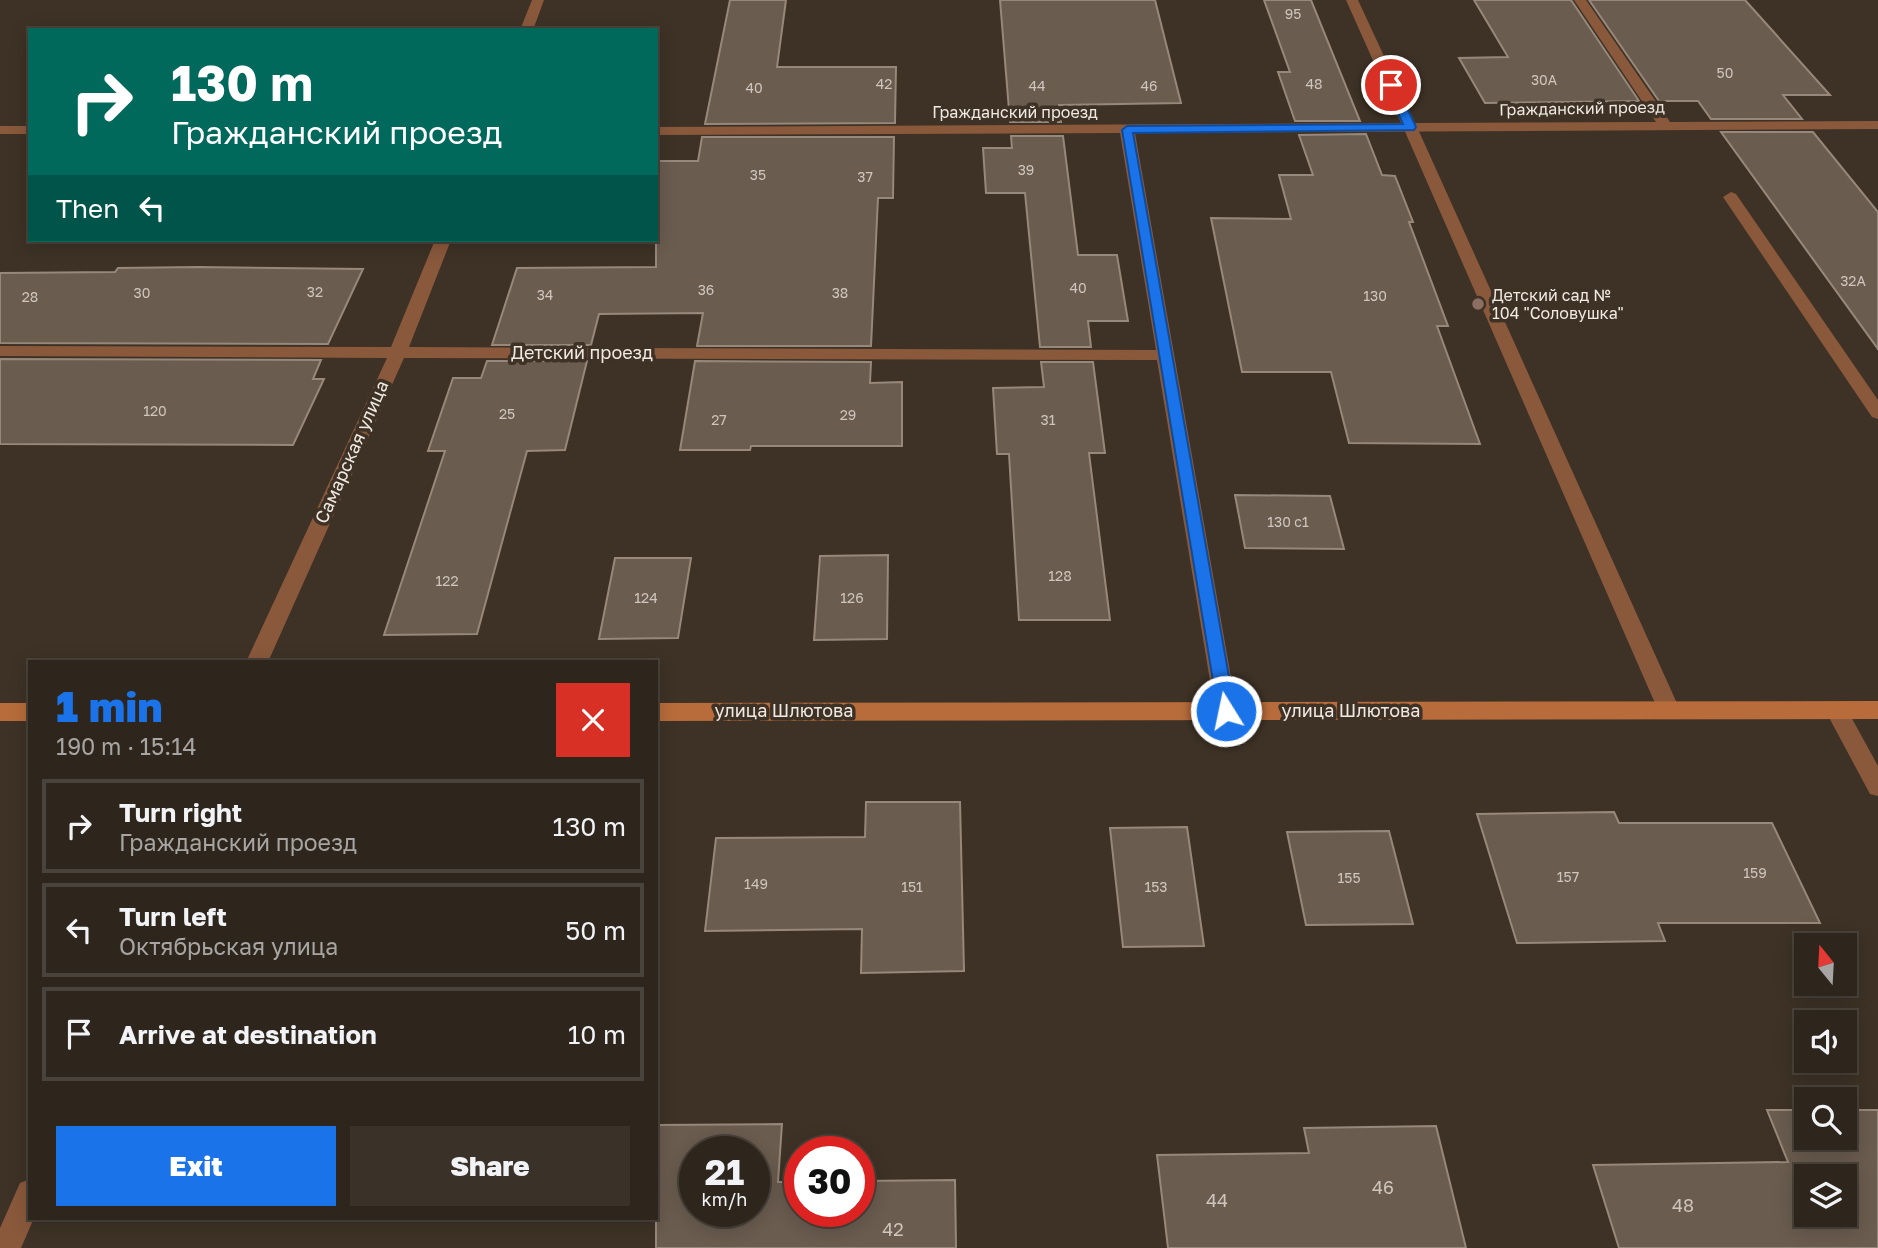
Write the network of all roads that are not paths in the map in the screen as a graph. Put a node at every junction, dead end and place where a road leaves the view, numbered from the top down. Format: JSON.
{"nodes":[{"id":1,"x":538,"y":0,"type":"edge"},
{"id":2,"x":1352,"y":0,"type":"edge"},
{"id":3,"x":1580,"y":0,"type":"edge"},
{"id":4,"x":527,"y":28,"type":"edge"},
{"id":5,"x":1665,"y":125,"type":"junction"},
{"id":6,"x":1878,"y":125,"type":"edge"},
{"id":7,"x":1410,"y":127,"type":"junction"},
{"id":8,"x":0,"y":130,"type":"edge"},
{"id":9,"x":28,"y":130,"type":"edge"},
{"id":10,"x":1127,"y":130,"type":"junction"},
{"id":11,"x":658,"y":131,"type":"edge"},
{"id":12,"x":1731,"y":197,"type":"dead end"},
{"id":13,"x":442,"y":242,"type":"edge"},
{"id":14,"x":0,"y":351,"type":"edge"},
{"id":15,"x":398,"y":352,"type":"junction"},
{"id":16,"x":1164,"y":355,"type":"junction"},
{"id":17,"x":1878,"y":413,"type":"edge"},
{"id":18,"x":258,"y":660,"type":"edge"},
{"id":19,"x":1669,"y":710,"type":"junction"},
{"id":20,"x":1836,"y":710,"type":"junction"},
{"id":21,"x":1878,"y":710,"type":"edge"},
{"id":22,"x":1226,"y":711,"type":"junction"},
{"id":23,"x":0,"y":712,"type":"edge"},
{"id":24,"x":28,"y":712,"type":"edge"},
{"id":25,"x":658,"y":712,"type":"edge"},
{"id":26,"x":1878,"y":787,"type":"edge"},
{"id":27,"x":28,"y":1198,"type":"edge"},
{"id":28,"x":6,"y":1248,"type":"edge"}],
"edges":[{"from":1,"to":4,"type":"street"},
{"from":2,"to":7,"type":"street"},
{"from":3,"to":5,"type":"street"},
{"from":5,"to":6,"type":"street","name":"Гражданский проезд"},
{"from":5,"to":7,"type":"street","name":"Гражданский проезд"},
{"from":7,"to":10,"type":"street","name":"Гражданский проезд"},
{"from":7,"to":19,"type":"street"},
{"from":8,"to":9,"type":"street"},
{"from":10,"to":11,"type":"street","name":"Гражданский проезд"},
{"from":10,"to":16,"type":"street"},
{"from":12,"to":17,"type":"street"},
{"from":13,"to":15,"type":"street","name":"Самарская улица"},
{"from":14,"to":15,"type":"street","name":"Детский проезд"},
{"from":15,"to":16,"type":"street","name":"Детский проезд"},
{"from":15,"to":18,"type":"street","name":"Самарская улица"},
{"from":16,"to":22,"type":"street"},
{"from":19,"to":20,"type":"main road","name":"улица Шлютова"},
{"from":19,"to":22,"type":"main road","name":"улица Шлютова"},
{"from":20,"to":21,"type":"main road","name":"улица Шлютова"},
{"from":20,"to":26,"type":"street"},
{"from":22,"to":25,"type":"main road","name":"улица Шлютова"},
{"from":23,"to":24,"type":"main road"},
{"from":27,"to":28,"type":"street"}]}
